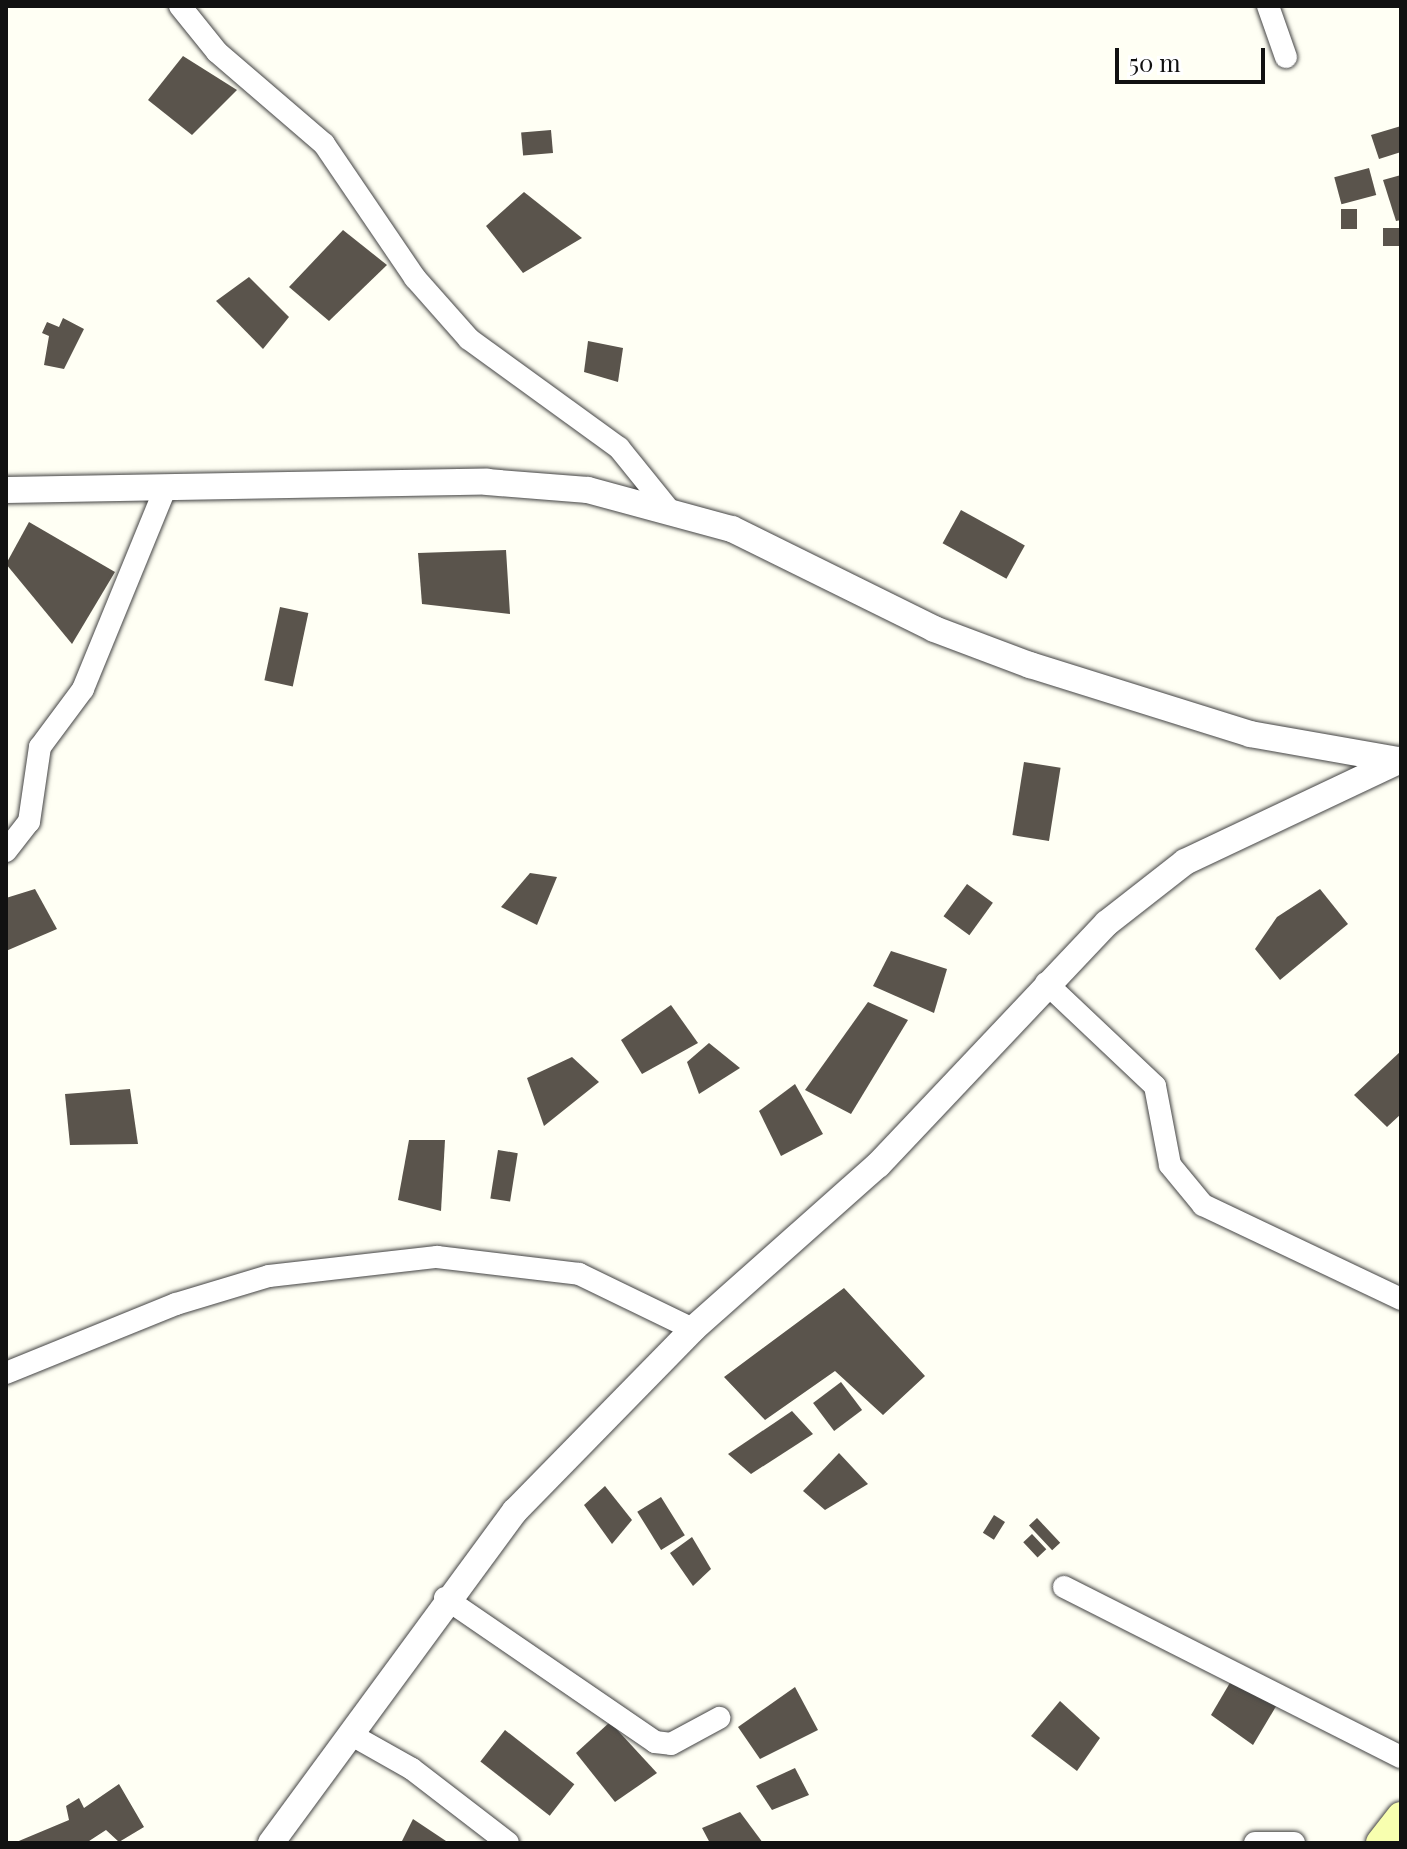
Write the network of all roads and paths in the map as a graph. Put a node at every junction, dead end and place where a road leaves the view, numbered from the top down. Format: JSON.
{"nodes":[{"id":1,"x":180,"y":6,"type":"edge"},
{"id":2,"x":1268,"y":6,"type":"edge"},
{"id":3,"x":1286,"y":57,"type":"dead end"},
{"id":4,"x":166,"y":487,"type":"junction"},
{"id":5,"x":6,"y":490,"type":"edge"},
{"id":6,"x":666,"y":506,"type":"junction"},
{"id":7,"x":1401,"y":760,"type":"edge"},
{"id":8,"x":6,"y":851,"type":"edge"},
{"id":9,"x":1046,"y":983,"type":"junction"},
{"id":10,"x":1401,"y":1299,"type":"edge"},
{"id":11,"x":693,"y":1329,"type":"junction"},
{"id":12,"x":6,"y":1373,"type":"edge"},
{"id":13,"x":1064,"y":1587,"type":"dead end"},
{"id":14,"x":445,"y":1598,"type":"junction"},
{"id":15,"x":719,"y":1718,"type":"dead end"},
{"id":16,"x":350,"y":1734,"type":"junction"},
{"id":17,"x":1401,"y":1757,"type":"edge"},
{"id":18,"x":1401,"y":1817,"type":"edge"},
{"id":19,"x":271,"y":1843,"type":"edge"},
{"id":20,"x":508,"y":1843,"type":"edge"},
{"id":21,"x":1255,"y":1843,"type":"edge"},
{"id":22,"x":1294,"y":1843,"type":"edge"},
{"id":23,"x":1381,"y":1843,"type":"edge"}],
"edges":[{"from":1,"to":6,"type":"street"},
{"from":2,"to":3,"type":"street"},
{"from":4,"to":5,"type":"street"},
{"from":4,"to":6,"type":"street"},
{"from":4,"to":8,"type":"street"},
{"from":6,"to":7,"type":"street"},
{"from":7,"to":9,"type":"street"},
{"from":9,"to":10,"type":"street"},
{"from":9,"to":11,"type":"street"},
{"from":11,"to":12,"type":"street"},
{"from":11,"to":14,"type":"street"},
{"from":13,"to":17,"type":"street"},
{"from":14,"to":15,"type":"street"},
{"from":14,"to":16,"type":"street"},
{"from":16,"to":19,"type":"street"},
{"from":16,"to":20,"type":"street"},
{"from":18,"to":23,"type":"main road"},
{"from":21,"to":22,"type":"street"}]}
